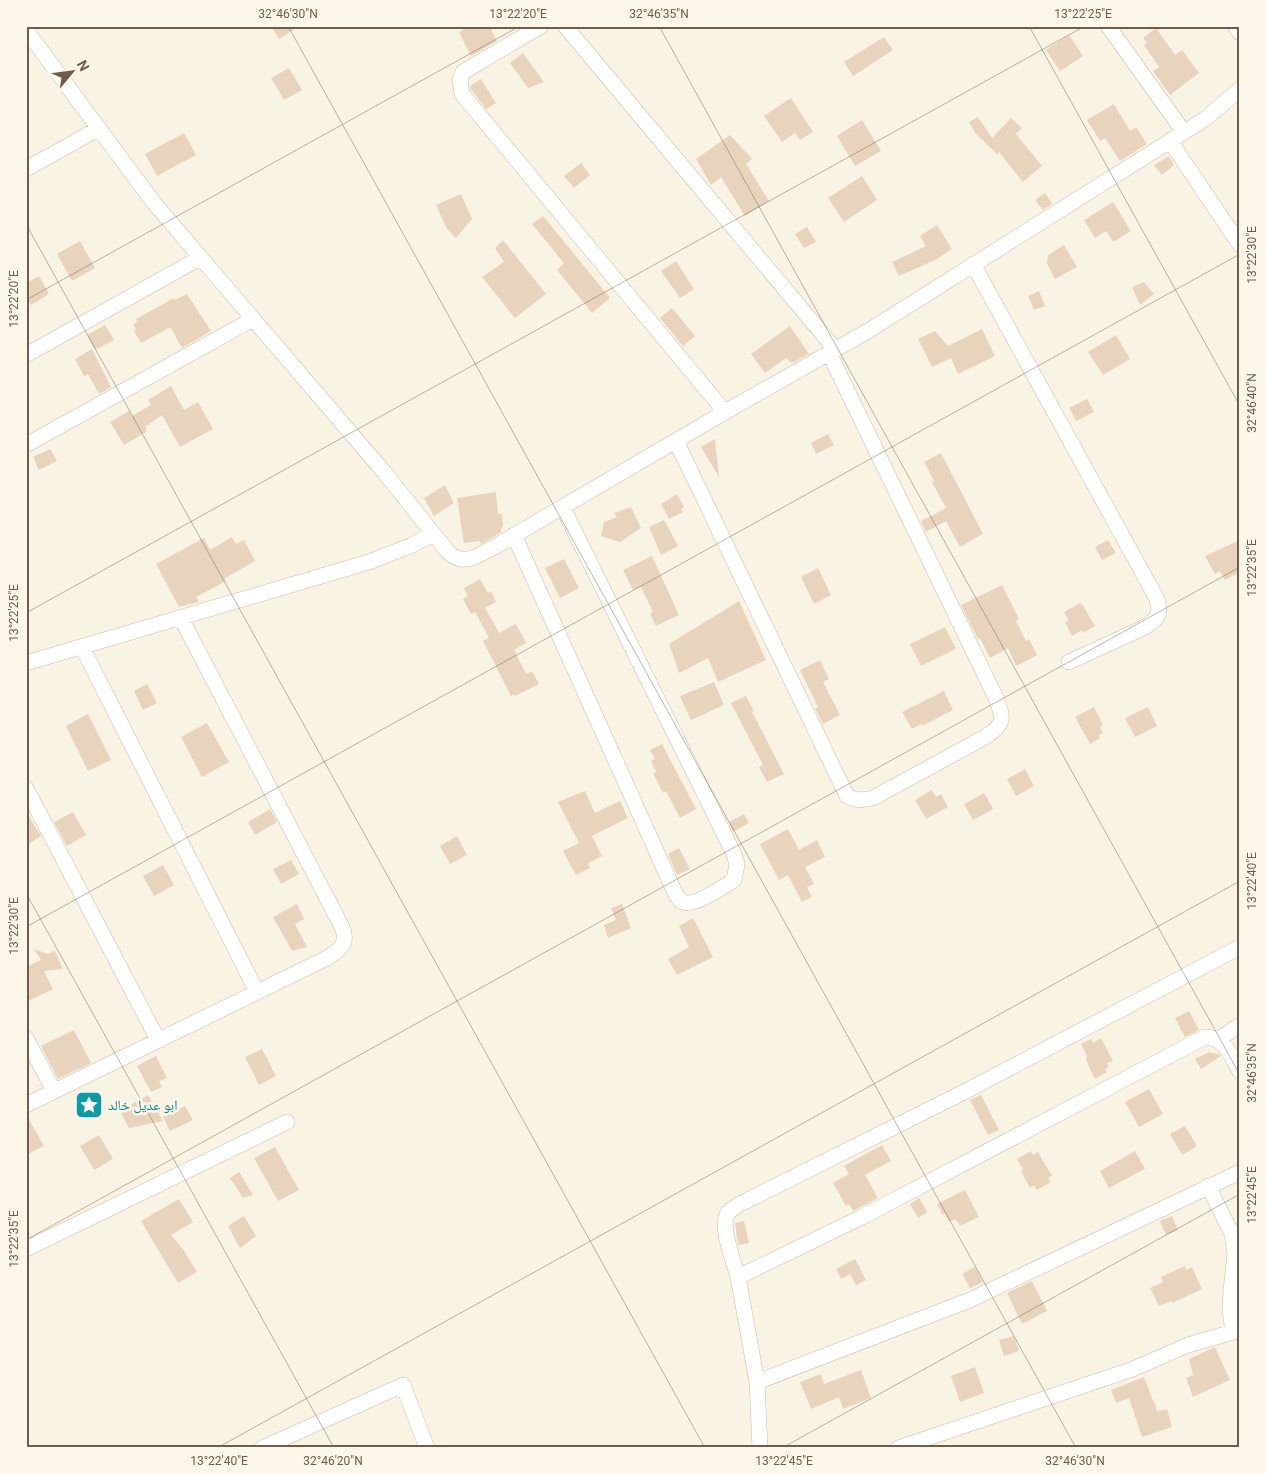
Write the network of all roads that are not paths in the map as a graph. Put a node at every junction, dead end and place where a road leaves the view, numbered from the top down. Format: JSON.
{"nodes":[{"id":1,"x":541,"y":26,"type":"edge"},
{"id":2,"x":566,"y":26,"type":"edge"},
{"id":3,"x":1108,"y":26,"type":"edge"},
{"id":4,"x":1235,"y":26,"type":"edge"},
{"id":5,"x":26,"y":30,"type":"edge"},
{"id":6,"x":1240,"y":33,"type":"edge"},
{"id":7,"x":1240,"y":89,"type":"edge"},
{"id":8,"x":98,"y":129,"type":"junction"},
{"id":9,"x":1183,"y":131,"type":"junction"},
{"id":10,"x":1170,"y":141,"type":"junction"},
{"id":11,"x":26,"y":169,"type":"edge"},
{"id":12,"x":1240,"y":245,"type":"edge"},
{"id":13,"x":200,"y":258,"type":"junction"},
{"id":14,"x":973,"y":264,"type":"junction"},
{"id":15,"x":253,"y":319,"type":"junction"},
{"id":16,"x":832,"y":351,"type":"junction"},
{"id":17,"x":26,"y":355,"type":"edge"},
{"id":18,"x":725,"y":412,"type":"junction"},
{"id":19,"x":676,"y":441,"type":"junction"},
{"id":20,"x":26,"y":445,"type":"edge"},
{"id":21,"x":563,"y":508,"type":"junction"},
{"id":22,"x":434,"y":534,"type":"junction"},
{"id":23,"x":514,"y":535,"type":"junction"},
{"id":24,"x":181,"y":618,"type":"junction"},
{"id":25,"x":82,"y":647,"type":"junction"},
{"id":26,"x":1069,"y":662,"type":"dead end"},
{"id":27,"x":26,"y":663,"type":"edge"},
{"id":28,"x":26,"y":788,"type":"edge"},
{"id":29,"x":1240,"y":947,"type":"edge"},
{"id":30,"x":257,"y":992,"type":"junction"},
{"id":31,"x":1240,"y":1025,"type":"edge"},
{"id":32,"x":26,"y":1038,"type":"edge"},
{"id":33,"x":158,"y":1040,"type":"junction"},
{"id":34,"x":1217,"y":1040,"type":"junction"},
{"id":35,"x":1240,"y":1072,"type":"edge"},
{"id":36,"x":54,"y":1092,"type":"junction"},
{"id":37,"x":26,"y":1105,"type":"edge"},
{"id":38,"x":287,"y":1122,"type":"dead end"},
{"id":39,"x":1240,"y":1172,"type":"edge"},
{"id":40,"x":1208,"y":1186,"type":"junction"},
{"id":41,"x":26,"y":1249,"type":"edge"},
{"id":42,"x":738,"y":1276,"type":"junction"},
{"id":43,"x":1236,"y":1331,"type":"edge"},
{"id":44,"x":757,"y":1382,"type":"junction"},
{"id":45,"x":262,"y":1448,"type":"edge"},
{"id":46,"x":427,"y":1448,"type":"edge"},
{"id":47,"x":760,"y":1448,"type":"edge"},
{"id":48,"x":898,"y":1448,"type":"edge"}],
"edges":[{"from":1,"to":18,"type":"street"},
{"from":2,"to":16,"type":"street"},
{"from":3,"to":9,"type":"street"},
{"from":4,"to":6,"type":"street"},
{"from":5,"to":8,"type":"street"},
{"from":7,"to":9,"type":"street"},
{"from":8,"to":11,"type":"street"},
{"from":8,"to":13,"type":"street"},
{"from":9,"to":10,"type":"street"},
{"from":10,"to":12,"type":"street"},
{"from":10,"to":14,"type":"street"},
{"from":13,"to":15,"type":"street"},
{"from":13,"to":17,"type":"street"},
{"from":14,"to":16,"type":"street"},
{"from":14,"to":26,"type":"street"},
{"from":15,"to":20,"type":"street"},
{"from":15,"to":22,"type":"street"},
{"from":16,"to":18,"type":"street"},
{"from":16,"to":19,"type":"street"},
{"from":18,"to":19,"type":"street"},
{"from":19,"to":21,"type":"street"},
{"from":21,"to":23,"type":"street"},
{"from":21,"to":23,"type":"street"},
{"from":22,"to":23,"type":"street"},
{"from":22,"to":24,"type":"street"},
{"from":24,"to":25,"type":"street"},
{"from":24,"to":30,"type":"street"},
{"from":25,"to":27,"type":"street"},
{"from":25,"to":30,"type":"street"},
{"from":28,"to":33,"type":"street"},
{"from":29,"to":42,"type":"street"},
{"from":30,"to":33,"type":"street"},
{"from":31,"to":34,"type":"street"},
{"from":32,"to":36,"type":"street"},
{"from":33,"to":36,"type":"street"},
{"from":34,"to":35,"type":"street"},
{"from":34,"to":42,"type":"street"},
{"from":36,"to":37,"type":"street"},
{"from":38,"to":41,"type":"street"},
{"from":39,"to":40,"type":"street"},
{"from":40,"to":43,"type":"street"},
{"from":40,"to":44,"type":"street"},
{"from":42,"to":44,"type":"street"},
{"from":43,"to":48,"type":"street"},
{"from":44,"to":47,"type":"street"},
{"from":45,"to":46,"type":"street"}]}
